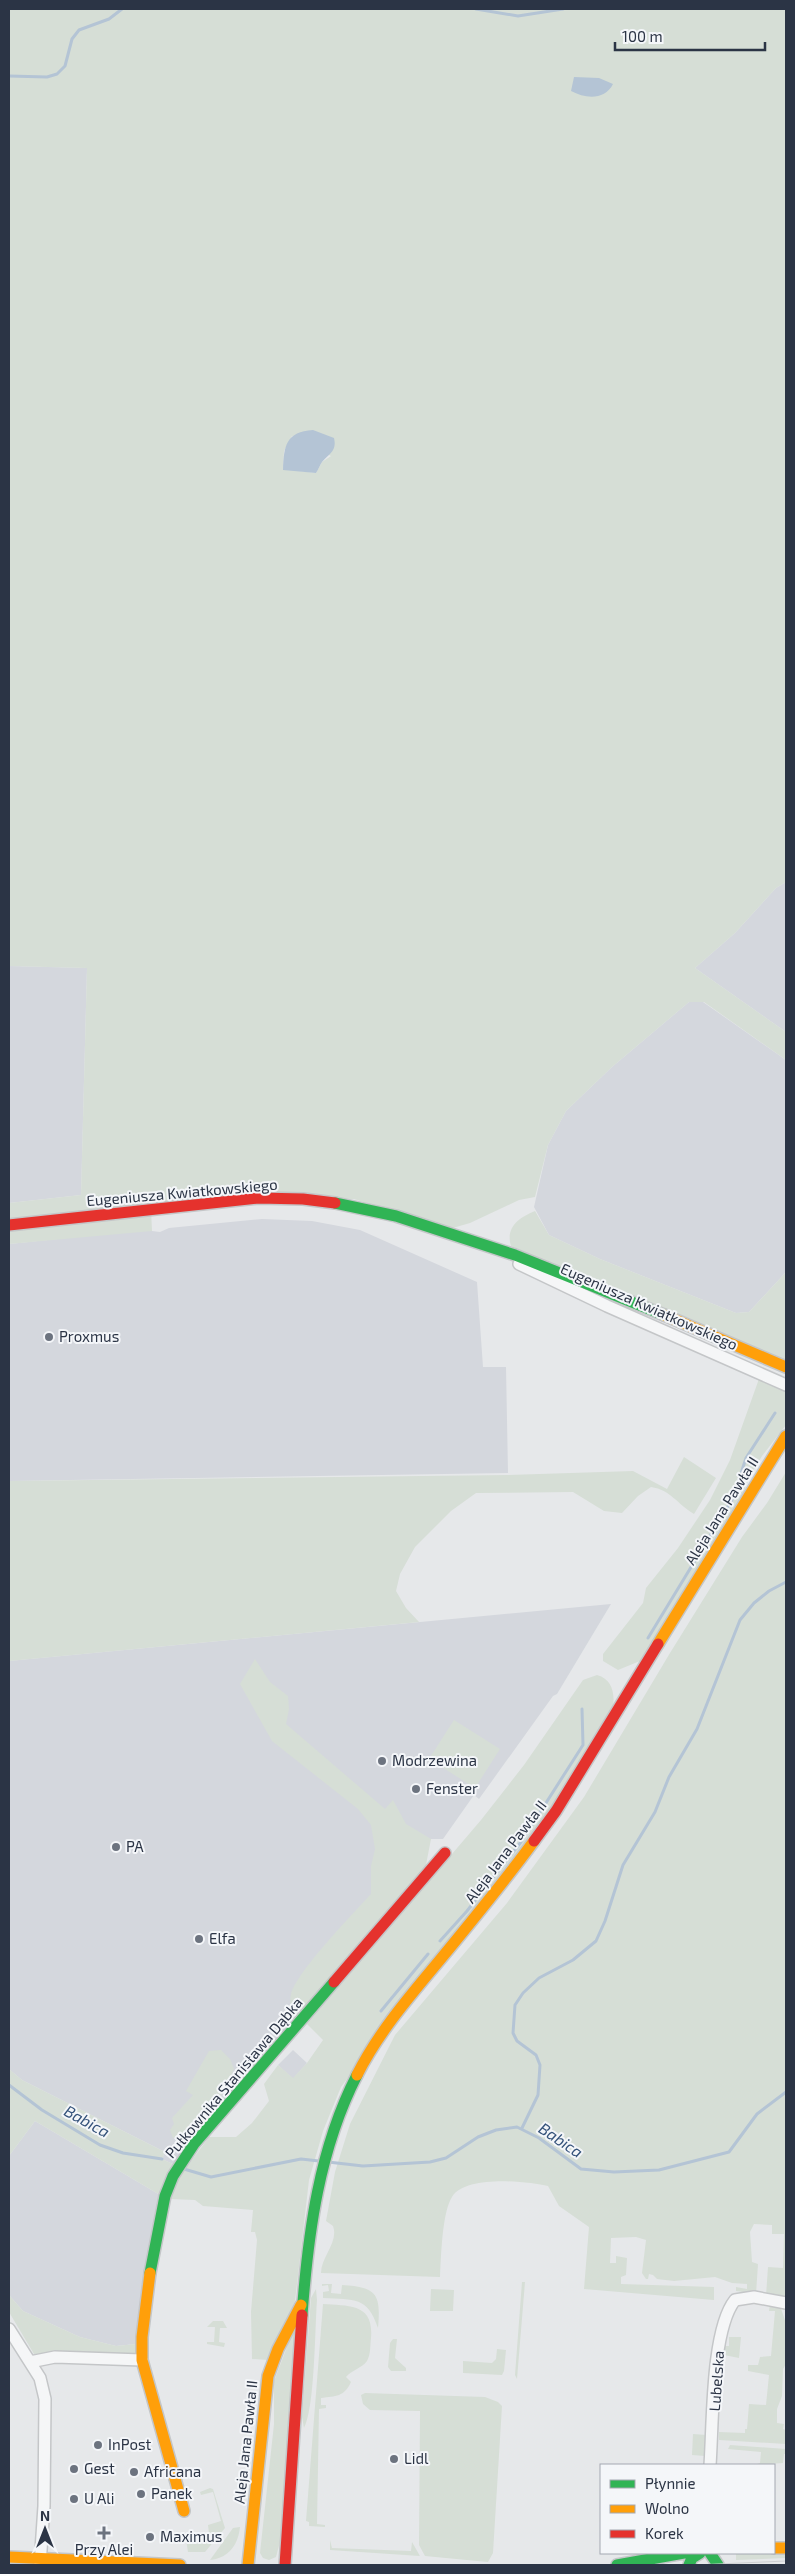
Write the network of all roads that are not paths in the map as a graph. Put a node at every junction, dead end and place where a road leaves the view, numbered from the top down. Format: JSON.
{"nodes":[{"id":1,"x":9,"y":1225,"type":"edge"},
{"id":2,"x":501,"y":1252,"type":"junction"},
{"id":3,"x":786,"y":1367,"type":"edge"},
{"id":4,"x":786,"y":1385,"type":"edge"},
{"id":5,"x":786,"y":1436,"type":"edge"},
{"id":6,"x":445,"y":1853,"type":"dead end"},
{"id":7,"x":303,"y":2300,"type":"junction"},
{"id":8,"x":786,"y":2303,"type":"edge"},
{"id":9,"x":9,"y":2329,"type":"edge"},
{"id":10,"x":142,"y":2360,"type":"junction"},
{"id":11,"x":30,"y":2362,"type":"junction"},
{"id":12,"x":710,"y":2464,"type":"edge"},
{"id":13,"x":184,"y":2511,"type":"dead end"},
{"id":14,"x":678,"y":2554,"type":"edge"},
{"id":15,"x":698,"y":2554,"type":"edge"},
{"id":16,"x":711,"y":2554,"type":"edge"},
{"id":17,"x":9,"y":2558,"type":"edge"},
{"id":18,"x":41,"y":2561,"type":"edge"},
{"id":19,"x":180,"y":2565,"type":"edge"},
{"id":20,"x":248,"y":2565,"type":"edge"},
{"id":21,"x":285,"y":2565,"type":"edge"},
{"id":22,"x":617,"y":2565,"type":"edge"},
{"id":23,"x":689,"y":2565,"type":"edge"},
{"id":24,"x":718,"y":2565,"type":"edge"}],
"edges":[{"from":1,"to":2,"type":"street","name":"Eugeniusza Kwiatkowskiego"},
{"from":2,"to":3,"type":"street","name":"Eugeniusza Kwiatkowskiego"},
{"from":2,"to":4,"type":"street","name":"Eugeniusza Kwiatkowskiego"},
{"from":5,"to":7,"type":"street","name":"Aleja Jana Pawła II"},
{"from":6,"to":10,"type":"street","name":"Pułkownika Stanisława Dąbka"},
{"from":7,"to":20,"type":"street","name":"Aleja Jana Pawła II"},
{"from":7,"to":21,"type":"street","name":"Aleja Jana Pawła II"},
{"from":8,"to":12,"type":"street","name":"Lubelska"},
{"from":9,"to":11,"type":"street"},
{"from":10,"to":11,"type":"street"},
{"from":10,"to":13,"type":"street","name":"Pułkownika Stanisława Dąbka"},
{"from":11,"to":18,"type":"street"},
{"from":14,"to":22,"type":"street"},
{"from":15,"to":23,"type":"street"},
{"from":16,"to":24,"type":"street"},
{"from":17,"to":18,"type":"street"},
{"from":18,"to":19,"type":"street"}]}
